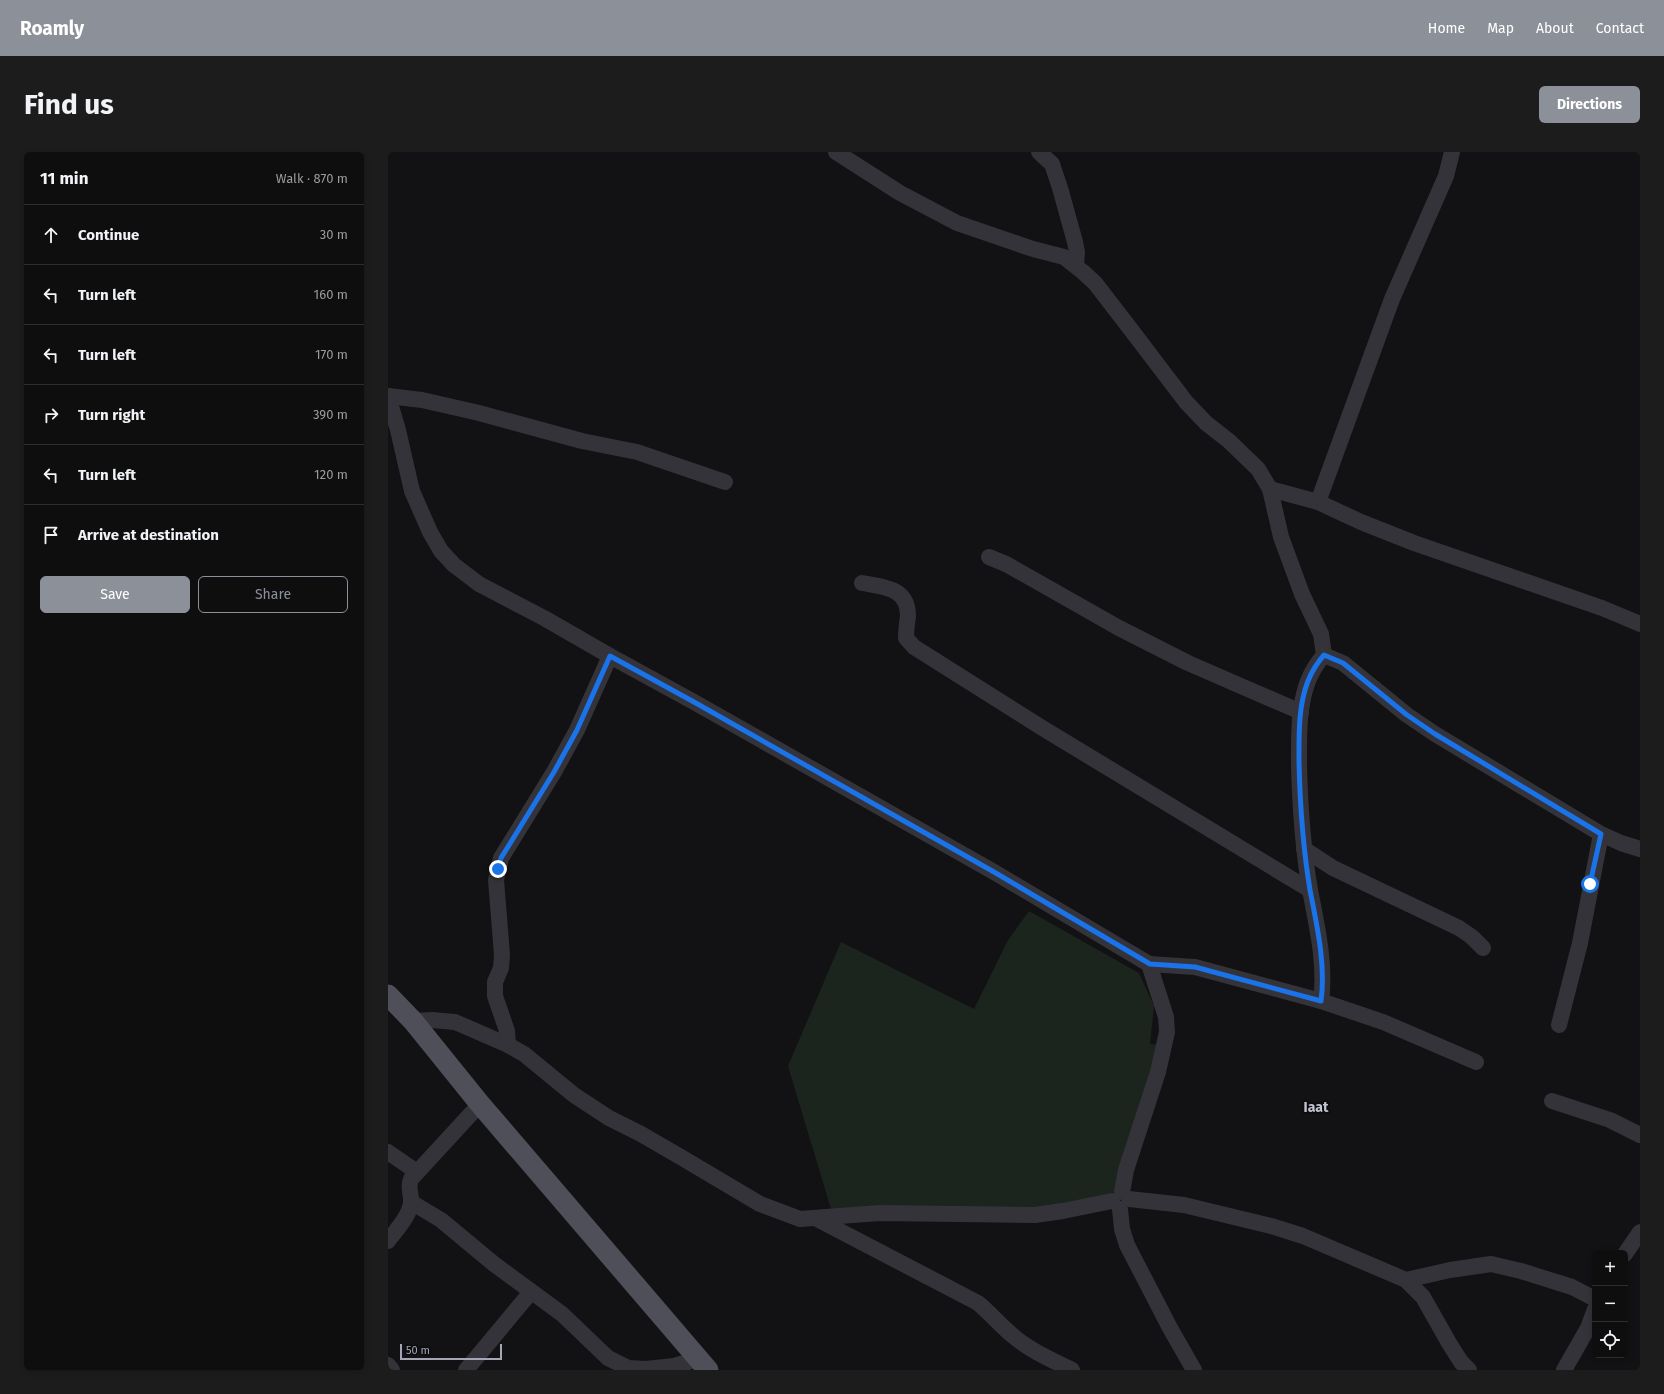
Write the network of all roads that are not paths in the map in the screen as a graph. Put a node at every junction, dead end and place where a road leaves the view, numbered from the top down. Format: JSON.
{"nodes":[{"id":1,"x":836,"y":152,"type":"edge"},
{"id":2,"x":1038,"y":152,"type":"edge"},
{"id":3,"x":1452,"y":152,"type":"edge"},
{"id":4,"x":1076,"y":265,"type":"junction"},
{"id":5,"x":388,"y":396,"type":"edge"},
{"id":6,"x":725,"y":482,"type":"dead end"},
{"id":7,"x":1270,"y":489,"type":"junction"},
{"id":8,"x":1318,"y":502,"type":"junction"},
{"id":9,"x":989,"y":557,"type":"dead end"},
{"id":10,"x":862,"y":583,"type":"dead end"},
{"id":11,"x":1640,"y":624,"type":"edge"},
{"id":12,"x":1324,"y":655,"type":"junction"},
{"id":13,"x":610,"y":656,"type":"junction"},
{"id":14,"x":1301,"y":712,"type":"junction"},
{"id":15,"x":1601,"y":834,"type":"junction"},
{"id":16,"x":1640,"y":849,"type":"edge"},
{"id":17,"x":1304,"y":850,"type":"junction"},
{"id":18,"x":1310,"y":890,"type":"junction"},
{"id":19,"x":1483,"y":948,"type":"dead end"},
{"id":20,"x":1150,"y":964,"type":"junction"},
{"id":21,"x":388,"y":995,"type":"edge"},
{"id":22,"x":1321,"y":1001,"type":"junction"},
{"id":23,"x":413,"y":1021,"type":"junction"},
{"id":24,"x":1559,"y":1025,"type":"dead end"},
{"id":25,"x":508,"y":1045,"type":"junction"},
{"id":26,"x":1476,"y":1062,"type":"dead end"},
{"id":27,"x":1552,"y":1101,"type":"dead end"},
{"id":28,"x":480,"y":1104,"type":"junction"},
{"id":29,"x":1640,"y":1136,"type":"edge"},
{"id":30,"x":388,"y":1152,"type":"edge"},
{"id":31,"x":417,"y":1172,"type":"junction"},
{"id":32,"x":1121,"y":1200,"type":"junction"},
{"id":33,"x":411,"y":1202,"type":"junction"},
{"id":34,"x":817,"y":1219,"type":"junction"},
{"id":35,"x":1640,"y":1232,"type":"edge"},
{"id":36,"x":388,"y":1240,"type":"edge"},
{"id":37,"x":1628,"y":1250,"type":"edge"},
{"id":38,"x":1406,"y":1280,"type":"junction"},
{"id":39,"x":531,"y":1292,"type":"junction"},
{"id":40,"x":1592,"y":1297,"type":"edge"},
{"id":41,"x":1592,"y":1317,"type":"edge"},
{"id":42,"x":703,"y":1364,"type":"edge"},
{"id":43,"x":388,"y":1365,"type":"edge"},
{"id":44,"x":392,"y":1370,"type":"edge"},
{"id":45,"x":466,"y":1370,"type":"edge"},
{"id":46,"x":1072,"y":1370,"type":"edge"},
{"id":47,"x":1194,"y":1370,"type":"edge"},
{"id":48,"x":1469,"y":1370,"type":"edge"},
{"id":49,"x":1564,"y":1370,"type":"edge"}],
"edges":[{"from":1,"to":4,"type":"street"},
{"from":2,"to":4,"type":"street"},
{"from":3,"to":8,"type":"street"},
{"from":4,"to":7,"type":"street"},
{"from":5,"to":6,"type":"street"},
{"from":5,"to":13,"type":"street"},
{"from":7,"to":8,"type":"street"},
{"from":7,"to":12,"type":"street"},
{"from":8,"to":11,"type":"street"},
{"from":9,"to":14,"type":"street"},
{"from":10,"to":18,"type":"street"},
{"from":12,"to":14,"type":"street"},
{"from":12,"to":15,"type":"street"},
{"from":13,"to":20,"type":"street"},
{"from":13,"to":25,"type":"street"},
{"from":14,"to":17,"type":"street"},
{"from":15,"to":16,"type":"street"},
{"from":15,"to":24,"type":"street"},
{"from":17,"to":18,"type":"street"},
{"from":17,"to":19,"type":"street"},
{"from":18,"to":22,"type":"street"},
{"from":20,"to":22,"type":"street"},
{"from":20,"to":32,"type":"street"},
{"from":21,"to":23,"type":"main road"},
{"from":22,"to":26,"type":"street"},
{"from":23,"to":25,"type":"street"},
{"from":23,"to":28,"type":"main road"},
{"from":25,"to":34,"type":"street"},
{"from":27,"to":29,"type":"street"},
{"from":28,"to":31,"type":"street"},
{"from":28,"to":42,"type":"main road"},
{"from":30,"to":31,"type":"street"},
{"from":31,"to":33,"type":"street"},
{"from":32,"to":34,"type":"street"},
{"from":32,"to":38,"type":"street"},
{"from":32,"to":47,"type":"street"},
{"from":33,"to":36,"type":"street"},
{"from":33,"to":39,"type":"street"},
{"from":34,"to":46,"type":"street"},
{"from":35,"to":37,"type":"street"},
{"from":38,"to":40,"type":"street"},
{"from":38,"to":48,"type":"street"},
{"from":39,"to":42,"type":"street"},
{"from":39,"to":45,"type":"street"},
{"from":41,"to":49,"type":"street"},
{"from":43,"to":44,"type":"street"}]}
